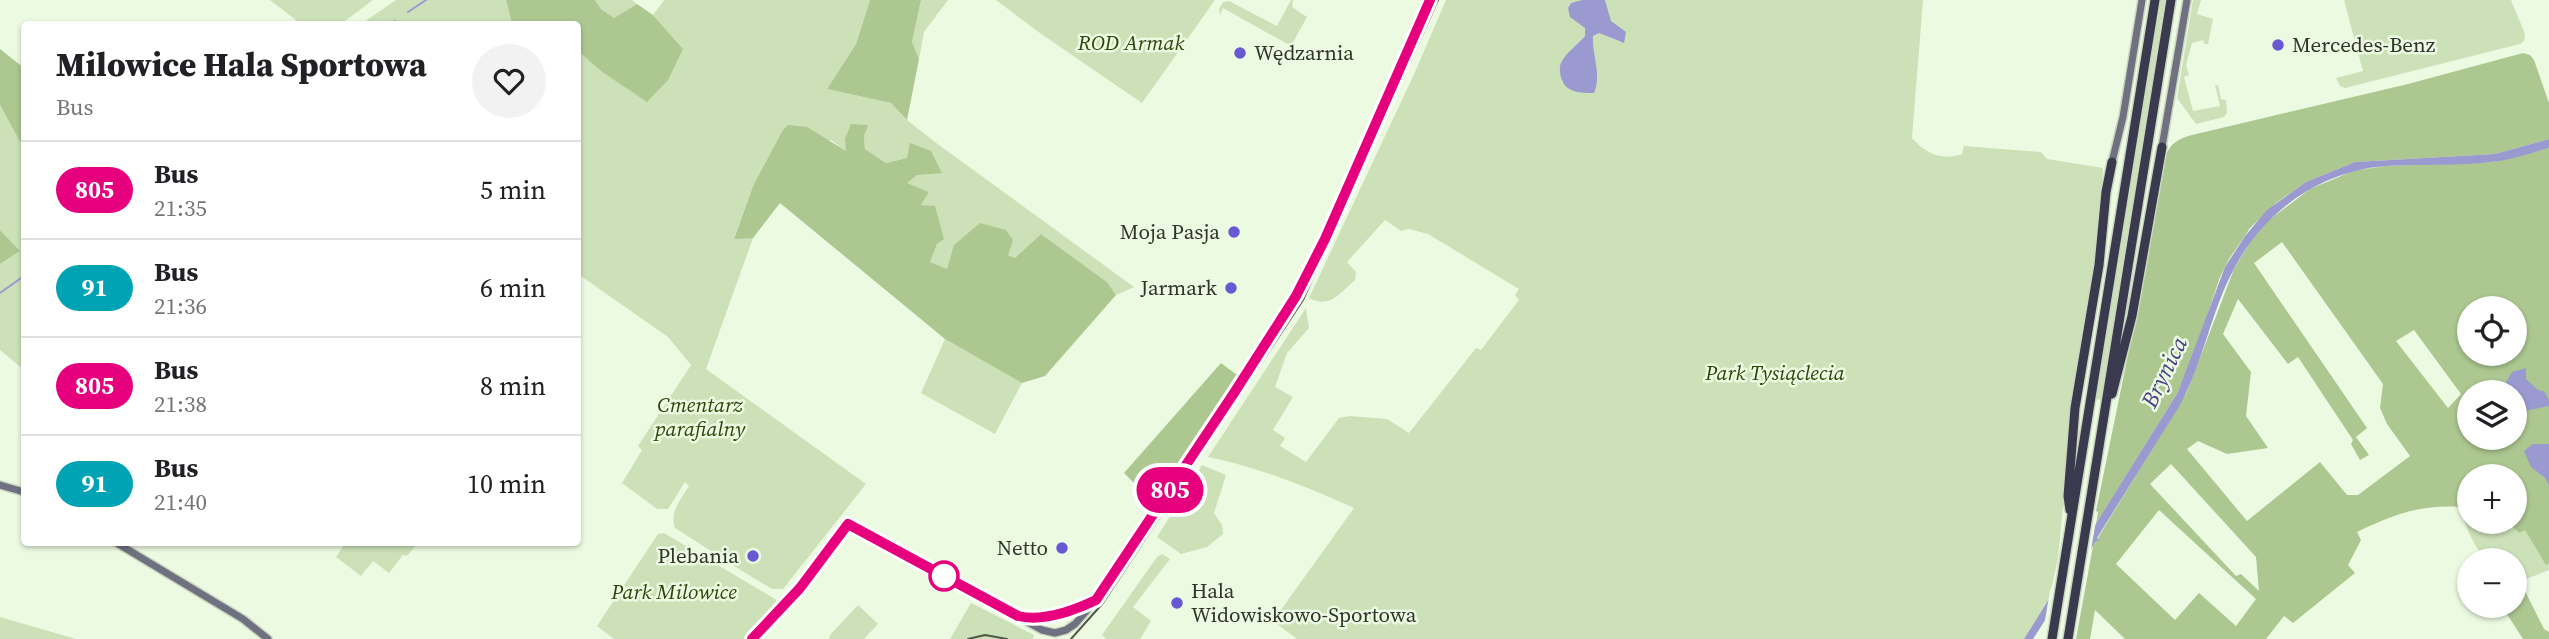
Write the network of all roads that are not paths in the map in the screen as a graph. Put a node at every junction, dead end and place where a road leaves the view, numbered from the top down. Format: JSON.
{"nodes":[{"id":1,"x":1430,"y":0,"type":"edge"},
{"id":2,"x":2142,"y":0,"type":"edge"},
{"id":3,"x":2155,"y":0,"type":"edge"},
{"id":4,"x":2171,"y":0,"type":"edge"},
{"id":5,"x":2187,"y":0,"type":"edge"},
{"id":6,"x":2162,"y":147,"type":"joint"},
{"id":7,"x":2112,"y":162,"type":"joint"},
{"id":8,"x":2102,"y":429,"type":"junction"},
{"id":9,"x":0,"y":485,"type":"edge"},
{"id":10,"x":21,"y":491,"type":"edge"},
{"id":11,"x":2071,"y":522,"type":"junction"},
{"id":12,"x":122,"y":546,"type":"edge"},
{"id":13,"x":1096,"y":600,"type":"junction"},
{"id":14,"x":1018,"y":616,"type":"junction"},
{"id":15,"x":268,"y":639,"type":"edge"},
{"id":16,"x":752,"y":639,"type":"edge"},
{"id":17,"x":2052,"y":639,"type":"edge"},
{"id":18,"x":2068,"y":639,"type":"edge"}],
"edges":[{"from":1,"to":13,"type":"street"},
{"from":2,"to":7,"type":"street"},
{"from":3,"to":11,"type":"highway"},
{"from":4,"to":8,"type":"highway"},
{"from":5,"to":6,"type":"street"},
{"from":6,"to":8,"type":"highway"},
{"from":7,"to":11,"type":"highway"},
{"from":8,"to":18,"type":"highway"},
{"from":9,"to":10,"type":"street"},
{"from":11,"to":17,"type":"highway"},
{"from":12,"to":15,"type":"street"},
{"from":13,"to":14,"type":"street"},
{"from":13,"to":14,"type":"street"},
{"from":14,"to":16,"type":"street"}]}
